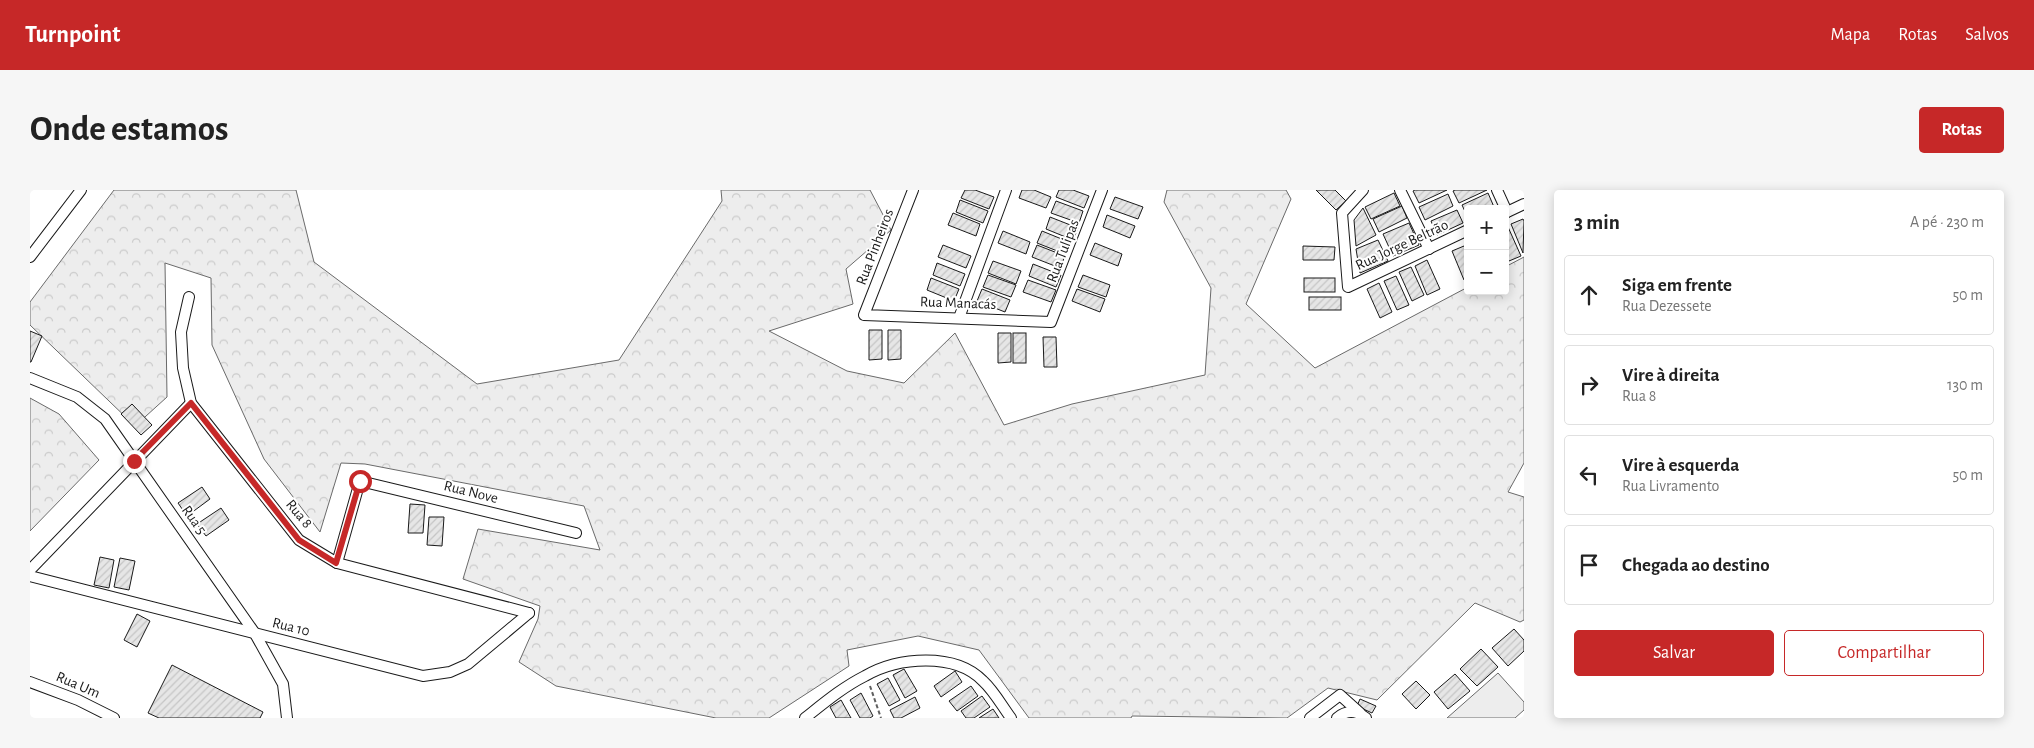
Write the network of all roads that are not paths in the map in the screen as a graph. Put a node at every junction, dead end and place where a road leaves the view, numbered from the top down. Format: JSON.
{"nodes":[{"id":1,"x":82,"y":190,"type":"edge"},
{"id":2,"x":913,"y":190,"type":"edge"},
{"id":3,"x":1006,"y":190,"type":"edge"},
{"id":4,"x":1102,"y":190,"type":"edge"},
{"id":5,"x":1363,"y":190,"type":"edge"},
{"id":6,"x":1400,"y":190,"type":"edge"},
{"id":7,"x":1497,"y":190,"type":"edge"},
{"id":8,"x":1524,"y":204,"type":"edge"},
{"id":9,"x":1503,"y":205,"type":"edge"},
{"id":10,"x":1509,"y":211,"type":"edge"},
{"id":11,"x":1464,"y":232,"type":"edge"},
{"id":12,"x":1429,"y":249,"type":"junction"},
{"id":13,"x":30,"y":258,"type":"edge"},
{"id":14,"x":189,"y":296,"type":"dead end"},
{"id":15,"x":864,"y":315,"type":"joint"},
{"id":16,"x":959,"y":318,"type":"junction"},
{"id":17,"x":1051,"y":322,"type":"joint"},
{"id":18,"x":30,"y":378,"type":"edge"},
{"id":19,"x":191,"y":403,"type":"junction"},
{"id":20,"x":134,"y":461,"type":"junction"},
{"id":21,"x":576,"y":533,"type":"dead end"},
{"id":22,"x":336,"y":563,"type":"junction"},
{"id":23,"x":30,"y":570,"type":"edge"},
{"id":24,"x":30,"y":576,"type":"edge"},
{"id":25,"x":529,"y":613,"type":"joint"},
{"id":26,"x":255,"y":633,"type":"junction"},
{"id":27,"x":30,"y":682,"type":"edge"},
{"id":28,"x":1363,"y":716,"type":"edge"},
{"id":29,"x":114,"y":718,"type":"edge"},
{"id":30,"x":287,"y":718,"type":"edge"},
{"id":31,"x":805,"y":718,"type":"edge"},
{"id":32,"x":1011,"y":718,"type":"edge"},
{"id":33,"x":1310,"y":718,"type":"edge"},
{"id":34,"x":1337,"y":718,"type":"edge"}],
"edges":[{"from":1,"to":13,"type":"street"},
{"from":2,"to":15,"type":"street","name":"Rua Pinheiros"},
{"from":3,"to":16,"type":"street"},
{"from":4,"to":17,"type":"street","name":"Rua Tulipas"},
{"from":5,"to":12,"type":"street","name":"Rua Jorge Beltrão"},
{"from":6,"to":12,"type":"street"},
{"from":7,"to":9,"type":"street"},
{"from":8,"to":10,"type":"street"},
{"from":11,"to":12,"type":"street","name":"Rua Jorge Beltrão"},
{"from":14,"to":19,"type":"street","name":"Rua 8"},
{"from":15,"to":16,"type":"street","name":"Rua Manacás"},
{"from":16,"to":17,"type":"street","name":"Rua Manacás"},
{"from":18,"to":20,"type":"street","name":"Rua 5"},
{"from":19,"to":20,"type":"street"},
{"from":19,"to":22,"type":"street","name":"Rua 8"},
{"from":20,"to":23,"type":"street"},
{"from":20,"to":26,"type":"street","name":"Rua 5"},
{"from":21,"to":22,"type":"street","name":"Rua Nove"},
{"from":22,"to":25,"type":"street","name":"Rua 8"},
{"from":24,"to":26,"type":"street","name":"Rua 10"},
{"from":25,"to":26,"type":"street","name":"Rua 10"},
{"from":26,"to":30,"type":"street","name":"Rua 5"},
{"from":27,"to":29,"type":"street","name":"Rua Um"},
{"from":28,"to":33,"type":"street"},
{"from":28,"to":34,"type":"street"},
{"from":31,"to":32,"type":"street"}]}
